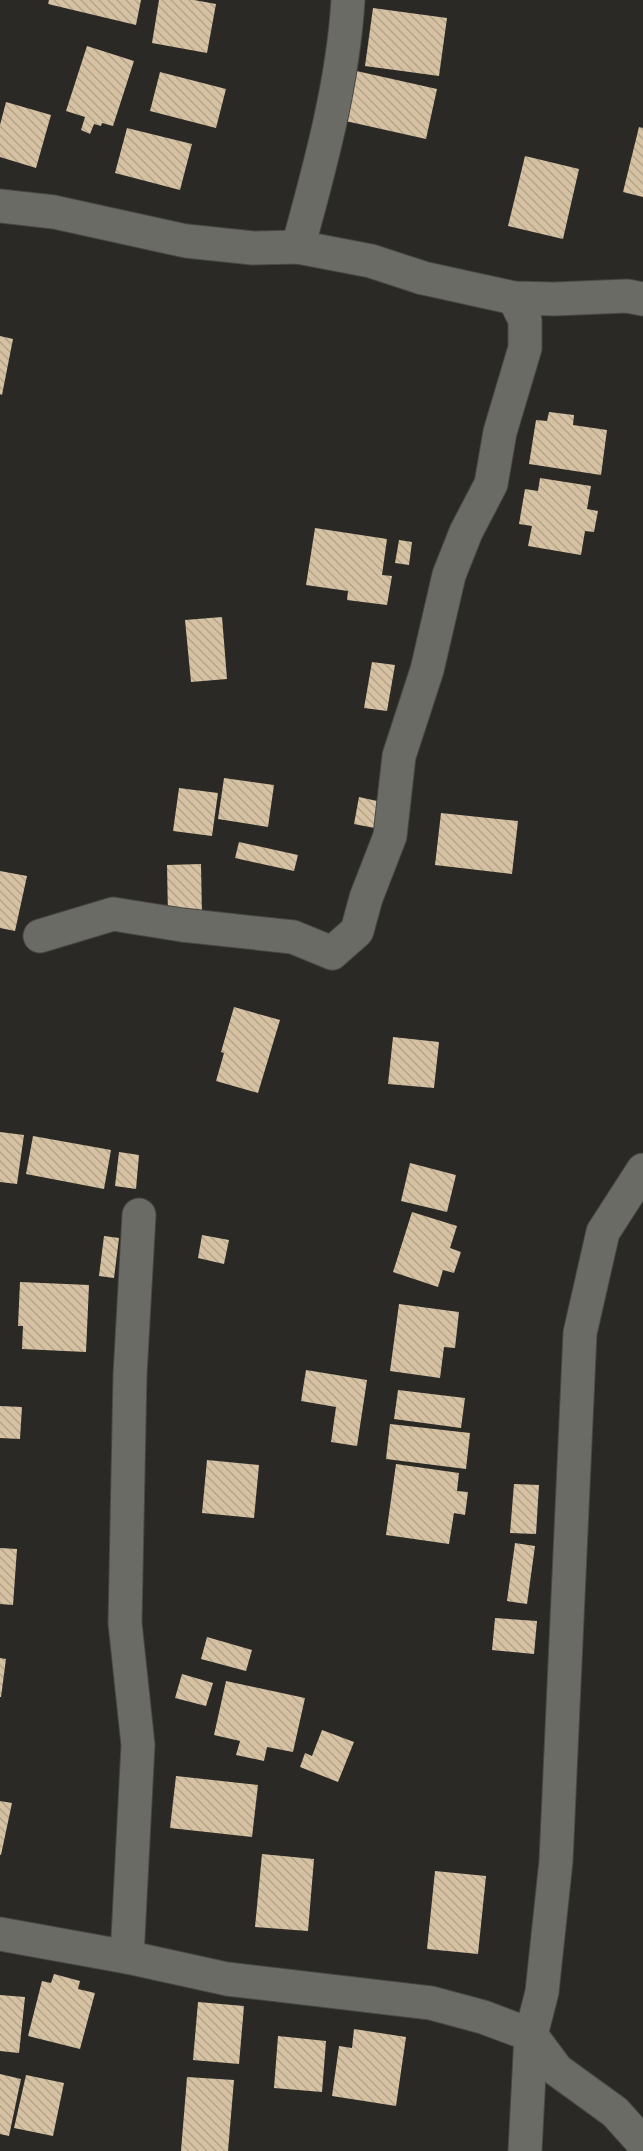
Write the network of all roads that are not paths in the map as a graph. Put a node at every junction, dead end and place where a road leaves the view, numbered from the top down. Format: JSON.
{"nodes":[{"id":1,"x":348,"y":0,"type":"edge"},
{"id":2,"x":0,"y":206,"type":"edge"},
{"id":3,"x":298,"y":247,"type":"junction"},
{"id":4,"x":513,"y":298,"type":"junction"},
{"id":5,"x":643,"y":299,"type":"edge"},
{"id":6,"x":40,"y":936,"type":"dead end"},
{"id":7,"x":643,"y":1170,"type":"edge"},
{"id":8,"x":139,"y":1215,"type":"dead end"},
{"id":9,"x":0,"y":1934,"type":"edge"},
{"id":10,"x":127,"y":1957,"type":"junction"},
{"id":11,"x":531,"y":2035,"type":"junction"},
{"id":12,"x":643,"y":2143,"type":"edge"},
{"id":13,"x":525,"y":2151,"type":"edge"}],
"edges":[{"from":1,"to":3,"type":"street"},
{"from":2,"to":3,"type":"street"},
{"from":3,"to":4,"type":"street"},
{"from":4,"to":5,"type":"street"},
{"from":4,"to":6,"type":"street"},
{"from":7,"to":11,"type":"street"},
{"from":8,"to":10,"type":"street"},
{"from":9,"to":10,"type":"street"},
{"from":10,"to":11,"type":"street"},
{"from":11,"to":12,"type":"street"},
{"from":11,"to":13,"type":"street"}]}
